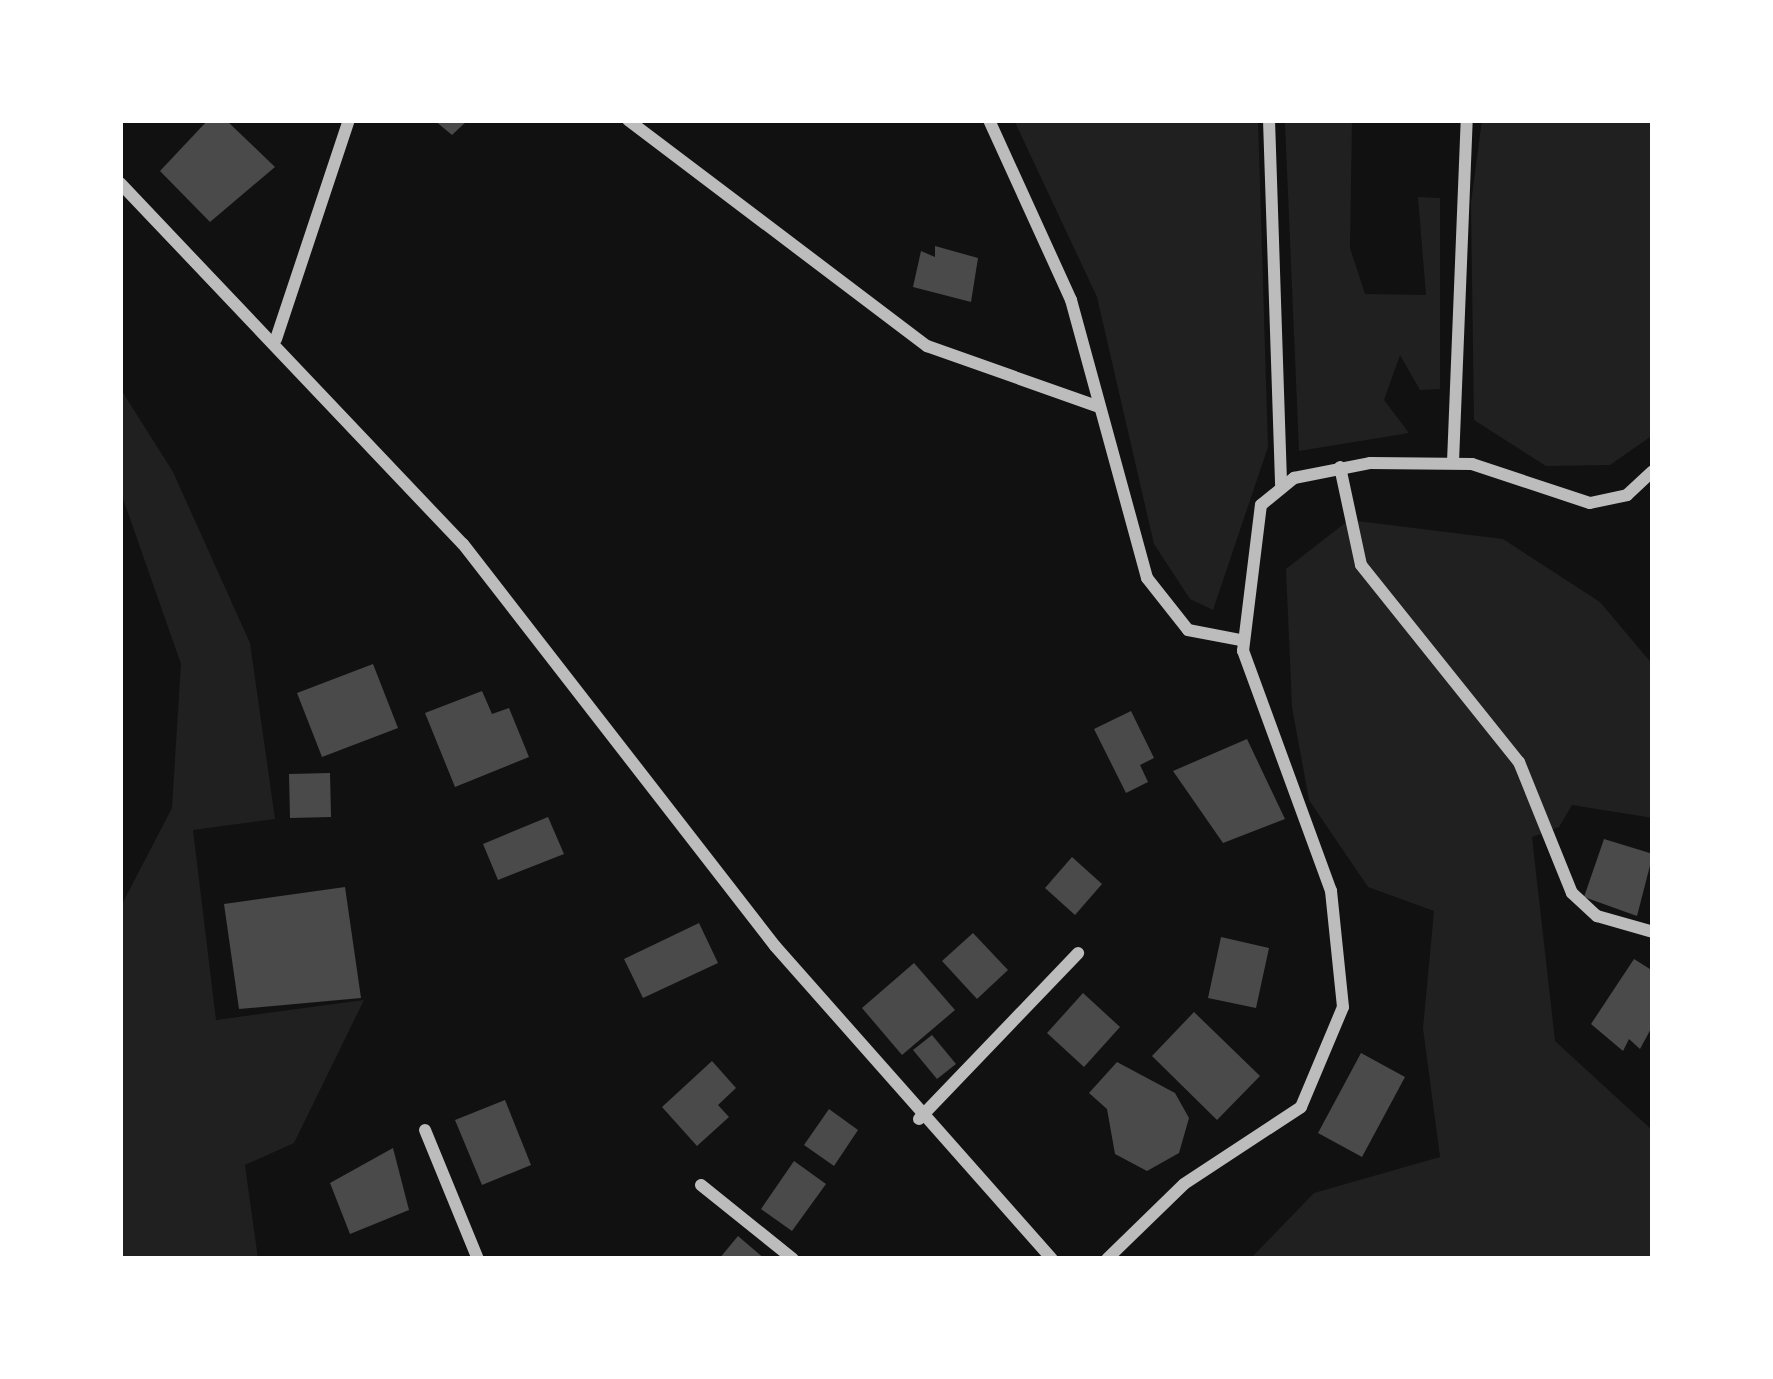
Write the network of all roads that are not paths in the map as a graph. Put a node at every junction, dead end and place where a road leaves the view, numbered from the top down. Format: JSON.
{"nodes":[{"id":1,"x":349,"y":120,"type":"edge"},
{"id":2,"x":628,"y":120,"type":"edge"},
{"id":3,"x":988,"y":120,"type":"edge"},
{"id":4,"x":1269,"y":120,"type":"edge"},
{"id":5,"x":1467,"y":120,"type":"edge"},
{"id":6,"x":120,"y":183,"type":"edge"},
{"id":7,"x":276,"y":338,"type":"junction"},
{"id":8,"x":1099,"y":407,"type":"junction"},
{"id":9,"x":1453,"y":462,"type":"junction"},
{"id":10,"x":1340,"y":467,"type":"junction"},
{"id":11,"x":1653,"y":471,"type":"edge"},
{"id":12,"x":1281,"y":485,"type":"junction"},
{"id":13,"x":1241,"y":640,"type":"junction"},
{"id":14,"x":1653,"y":932,"type":"edge"},
{"id":15,"x":1078,"y":952,"type":"dead end"},
{"id":16,"x":919,"y":1119,"type":"junction"},
{"id":17,"x":425,"y":1130,"type":"dead end"},
{"id":18,"x":700,"y":1185,"type":"dead end"},
{"id":19,"x":478,"y":1259,"type":"edge"},
{"id":20,"x":793,"y":1259,"type":"edge"},
{"id":21,"x":1052,"y":1259,"type":"edge"},
{"id":22,"x":1107,"y":1259,"type":"edge"}],
"edges":[{"from":1,"to":7,"type":"street"},
{"from":2,"to":8,"type":"street"},
{"from":3,"to":8,"type":"street"},
{"from":4,"to":12,"type":"street"},
{"from":5,"to":9,"type":"street"},
{"from":6,"to":7,"type":"street"},
{"from":7,"to":16,"type":"street"},
{"from":8,"to":13,"type":"street"},
{"from":9,"to":10,"type":"street"},
{"from":9,"to":11,"type":"street"},
{"from":10,"to":12,"type":"street"},
{"from":10,"to":14,"type":"street"},
{"from":12,"to":13,"type":"street"},
{"from":13,"to":22,"type":"street"},
{"from":15,"to":16,"type":"street"},
{"from":16,"to":21,"type":"street"},
{"from":17,"to":19,"type":"street"},
{"from":18,"to":20,"type":"street"}]}
